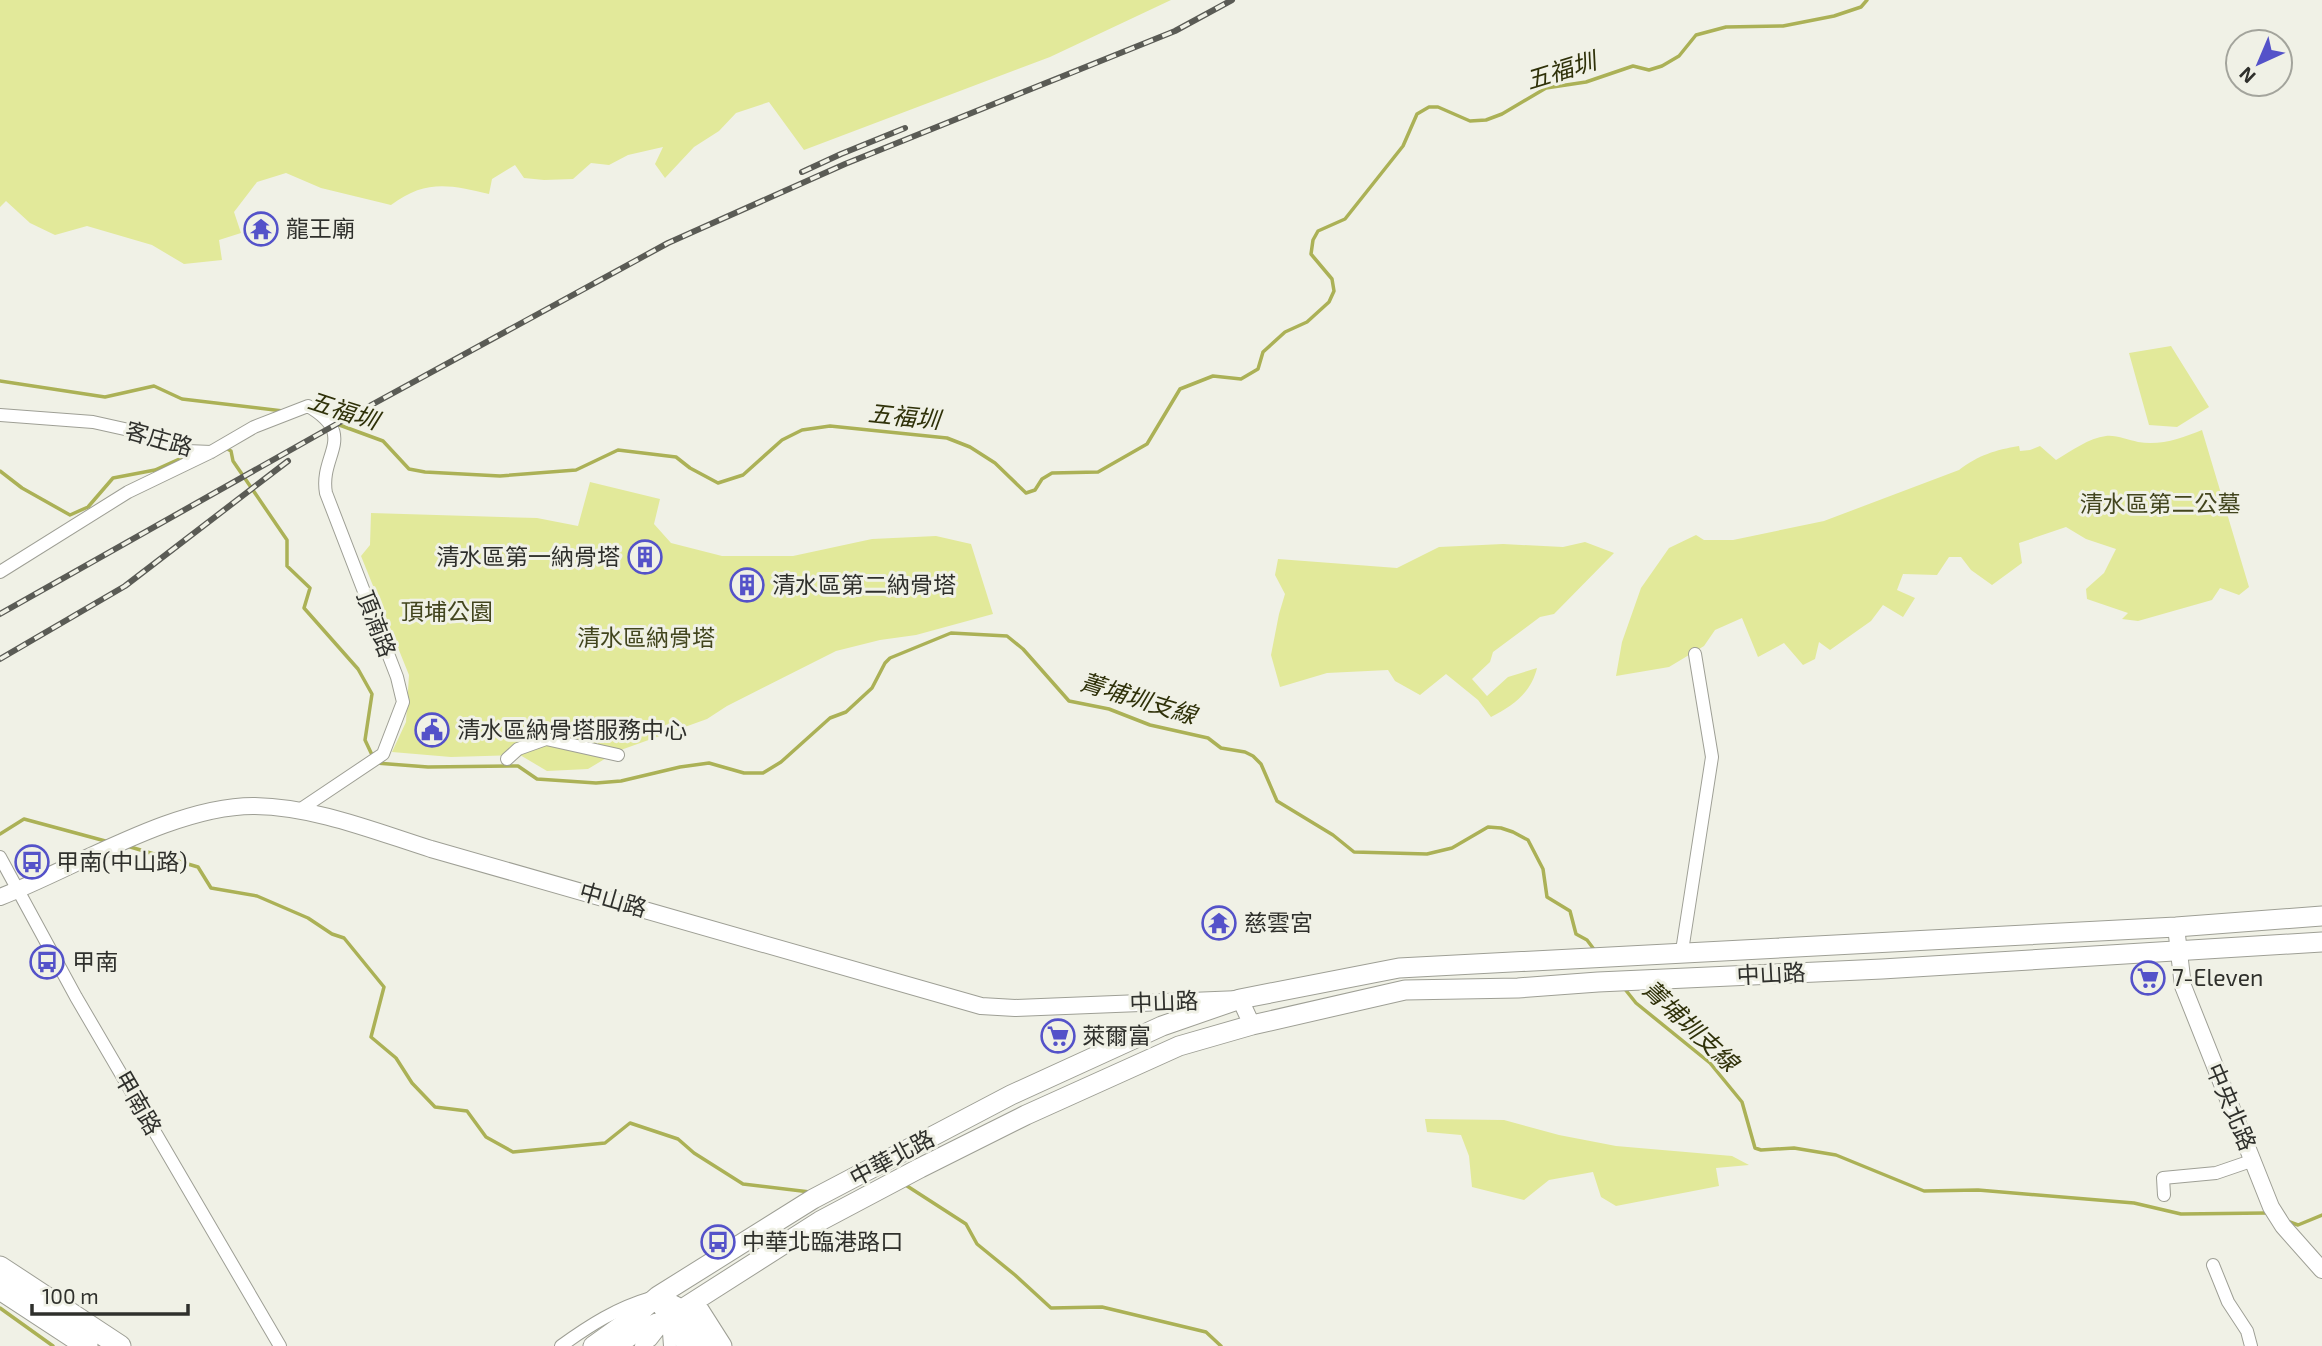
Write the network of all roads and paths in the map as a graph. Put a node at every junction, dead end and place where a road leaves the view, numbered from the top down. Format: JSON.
{"nodes":[{"id":1,"x":308,"y":406,"type":"joint"},
{"id":2,"x":0,"y":415,"type":"edge"},
{"id":3,"x":211,"y":452,"type":"junction"},
{"id":4,"x":0,"y":572,"type":"edge"},
{"id":5,"x":1695,"y":653,"type":"dead end"},
{"id":6,"x":618,"y":755,"type":"dead end"},
{"id":7,"x":507,"y":759,"type":"dead end"},
{"id":8,"x":298,"y":811,"type":"junction"},
{"id":9,"x":0,"y":857,"type":"edge"},
{"id":10,"x":18,"y":890,"type":"junction"},
{"id":11,"x":0,"y":897,"type":"edge"},
{"id":12,"x":2322,"y":916,"type":"edge"},
{"id":13,"x":2176,"y":927,"type":"junction"},
{"id":14,"x":2322,"y":942,"type":"edge"},
{"id":15,"x":1682,"y":951,"type":"junction"},
{"id":16,"x":2177,"y":951,"type":"junction"},
{"id":17,"x":1240,"y":999,"type":"junction"},
{"id":18,"x":1252,"y":1025,"type":"junction"},
{"id":19,"x":2254,"y":1160,"type":"junction"},
{"id":20,"x":2164,"y":1195,"type":"dead end"},
{"id":21,"x":2213,"y":1265,"type":"dead end"},
{"id":22,"x":0,"y":1267,"type":"edge"},
{"id":23,"x":2322,"y":1270,"type":"edge"},
{"id":24,"x":0,"y":1289,"type":"edge"},
{"id":25,"x":658,"y":1296,"type":"junction"},
{"id":26,"x":681,"y":1310,"type":"junction"},
{"id":27,"x":87,"y":1346,"type":"edge"},
{"id":28,"x":120,"y":1346,"type":"edge"},
{"id":29,"x":281,"y":1346,"type":"edge"},
{"id":30,"x":561,"y":1346,"type":"edge"},
{"id":31,"x":593,"y":1346,"type":"edge"},
{"id":32,"x":616,"y":1346,"type":"edge"},
{"id":33,"x":641,"y":1346,"type":"edge"},
{"id":34,"x":670,"y":1346,"type":"edge"},
{"id":35,"x":688,"y":1346,"type":"edge"},
{"id":36,"x":707,"y":1346,"type":"edge"},
{"id":37,"x":722,"y":1346,"type":"edge"},
{"id":38,"x":2251,"y":1346,"type":"edge"}],
"edges":[{"from":1,"to":3,"type":"street","name":"客庄路"},
{"from":1,"to":8,"type":"street","name":"頂湳路"},
{"from":2,"to":3,"type":"street","name":"客庄路"},
{"from":3,"to":4,"type":"street"},
{"from":5,"to":15,"type":"street"},
{"from":6,"to":7,"type":"street"},
{"from":8,"to":10,"type":"street","name":"中山路"},
{"from":8,"to":17,"type":"street","name":"中山路"},
{"from":9,"to":10,"type":"street","name":"甲南路"},
{"from":10,"to":11,"type":"street","name":"中山路"},
{"from":10,"to":29,"type":"street","name":"甲南路"},
{"from":12,"to":13,"type":"main road","name":"中山路"},
{"from":13,"to":15,"type":"main road","name":"中山路"},
{"from":13,"to":16,"type":"street","name":"中央北路"},
{"from":14,"to":16,"type":"main road","name":"中山路"},
{"from":15,"to":17,"type":"main road","name":"中山路"},
{"from":16,"to":18,"type":"main road","name":"中山路"},
{"from":16,"to":19,"type":"street","name":"中央北路"},
{"from":17,"to":18,"type":"street"},
{"from":17,"to":25,"type":"main road","name":"中華北路"},
{"from":18,"to":26,"type":"main road","name":"中華北路"},
{"from":19,"to":20,"type":"street"},
{"from":19,"to":23,"type":"street","name":"中央北路"},
{"from":21,"to":38,"type":"street"},
{"from":22,"to":28,"type":"highway"},
{"from":24,"to":27,"type":"highway"},
{"from":25,"to":26,"type":"main road"},
{"from":25,"to":30,"type":"street","name":"中華北路"},
{"from":25,"to":31,"type":"main road"},
{"from":26,"to":32,"type":"main road"},
{"from":26,"to":33,"type":"street","name":"中華北路"},
{"from":26,"to":34,"type":"street"},
{"from":26,"to":35,"type":"main road"},
{"from":26,"to":36,"type":"main road"},
{"from":26,"to":37,"type":"main road"}]}
